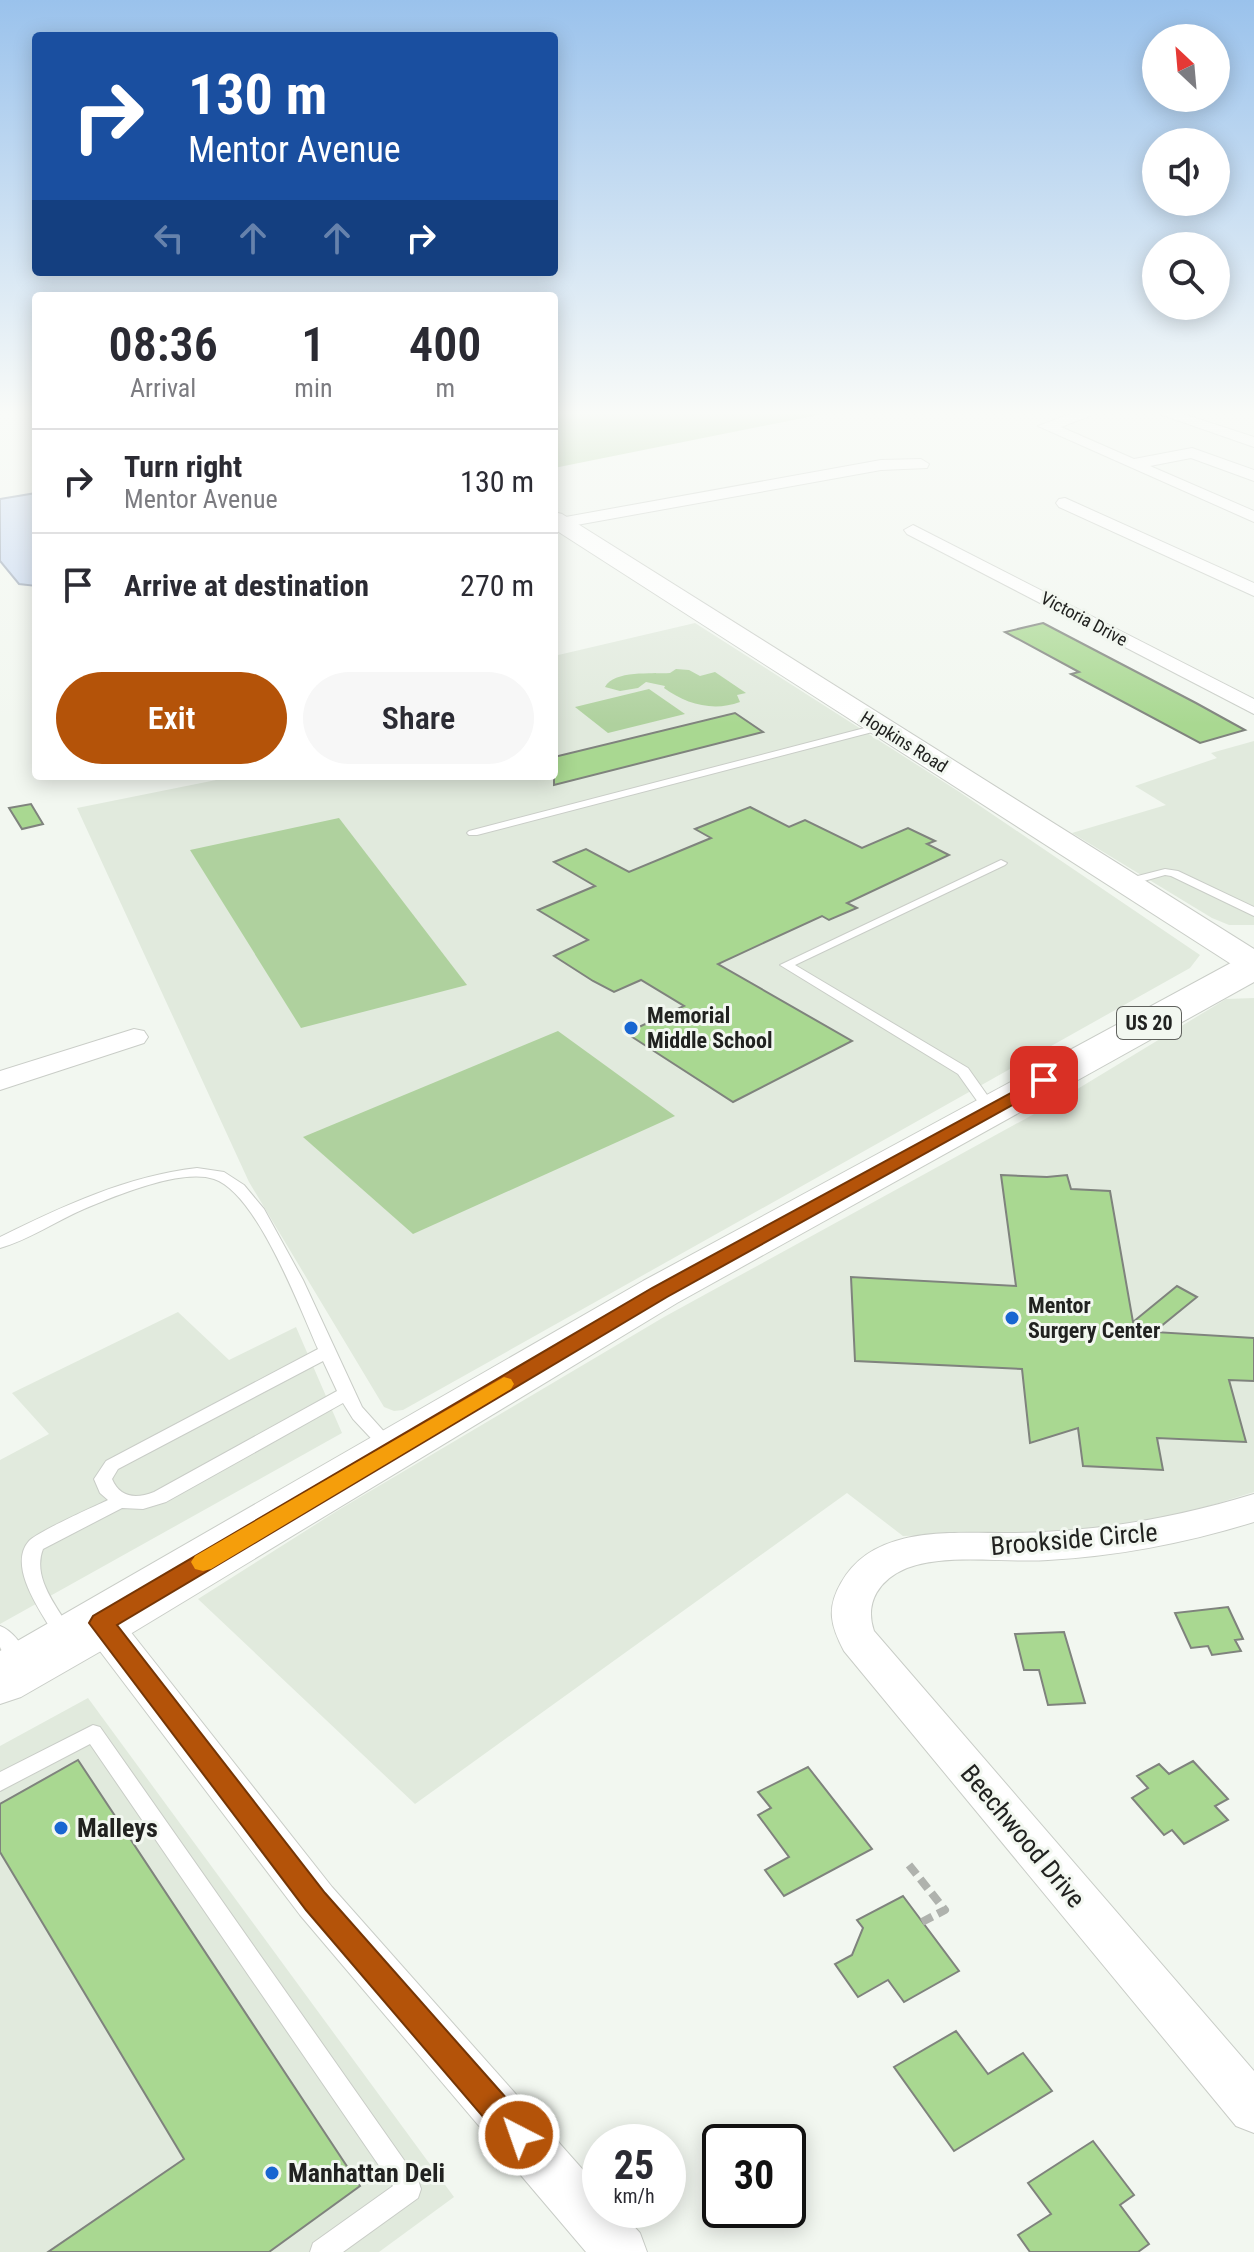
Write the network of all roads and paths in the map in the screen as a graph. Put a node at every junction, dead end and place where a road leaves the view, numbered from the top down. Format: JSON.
{"nodes":[{"id":1,"x":591,"y":515,"type":"edge"},
{"id":2,"x":1091,"y":515,"type":"edge"},
{"id":3,"x":558,"y":521,"type":"edge"},
{"id":4,"x":558,"y":522,"type":"edge"},
{"id":5,"x":913,"y":530,"type":"dead end"},
{"id":6,"x":1254,"y":590,"type":"edge"},
{"id":7,"x":1254,"y":708,"type":"edge"},
{"id":8,"x":880,"y":727,"type":"junction"},
{"id":9,"x":473,"y":833,"type":"dead end"},
{"id":10,"x":1001,"y":863,"type":"dead end"},
{"id":11,"x":1126,"y":882,"type":"junction"},
{"id":12,"x":1254,"y":912,"type":"edge"},
{"id":13,"x":1254,"y":965,"type":"edge"},
{"id":14,"x":134,"y":1037,"type":"dead end"},
{"id":15,"x":0,"y":1081,"type":"edge"},
{"id":16,"x":990,"y":1109,"type":"junction"},
{"id":17,"x":0,"y":1243,"type":"edge"},
{"id":18,"x":326,"y":1352,"type":"junction"},
{"id":19,"x":347,"y":1393,"type":"junction"},
{"id":20,"x":392,"y":1450,"type":"junction"},
{"id":21,"x":120,"y":1501,"type":"junction"},
{"id":22,"x":1254,"y":1508,"type":"edge"},
{"id":23,"x":892,"y":1559,"type":"joint"},
{"id":24,"x":39,"y":1649,"type":"edge"},
{"id":25,"x":0,"y":1782,"type":"edge"},
{"id":26,"x":909,"y":1865,"type":"dead end"},
{"id":27,"x":922,"y":1922,"type":"dead end"},
{"id":28,"x":1254,"y":2109,"type":"edge"},
{"id":29,"x":322,"y":2252,"type":"edge"},
{"id":30,"x":621,"y":2252,"type":"edge"}],
"edges":[{"from":1,"to":3,"type":"street"},
{"from":2,"to":6,"type":"street"},
{"from":4,"to":8,"type":"street","name":"Hopkins Road"},
{"from":5,"to":7,"type":"street","name":"Victoria Drive"},
{"from":8,"to":9,"type":"lane"},
{"from":8,"to":11,"type":"street","name":"Hopkins Road"},
{"from":10,"to":16,"type":"lane"},
{"from":11,"to":12,"type":"lane"},
{"from":11,"to":13,"type":"street","name":"Hopkins Road"},
{"from":13,"to":16,"type":"main road","number":"US 20"},
{"from":14,"to":15,"type":"street"},
{"from":16,"to":20,"type":"main road","number":"US 20"},
{"from":17,"to":18,"type":"lane"},
{"from":18,"to":19,"type":"lane"},
{"from":18,"to":21,"type":"lane"},
{"from":19,"to":20,"type":"lane"},
{"from":19,"to":21,"type":"lane"},
{"from":20,"to":24,"type":"main road","number":"US 20"},
{"from":21,"to":24,"type":"lane"},
{"from":22,"to":23,"type":"street","name":"Brookside Circle"},
{"from":23,"to":28,"type":"street","name":"Beechwood Drive"},
{"from":24,"to":30,"type":"street"},
{"from":25,"to":29,"type":"lane"},
{"from":26,"to":27,"type":"path"}]}
